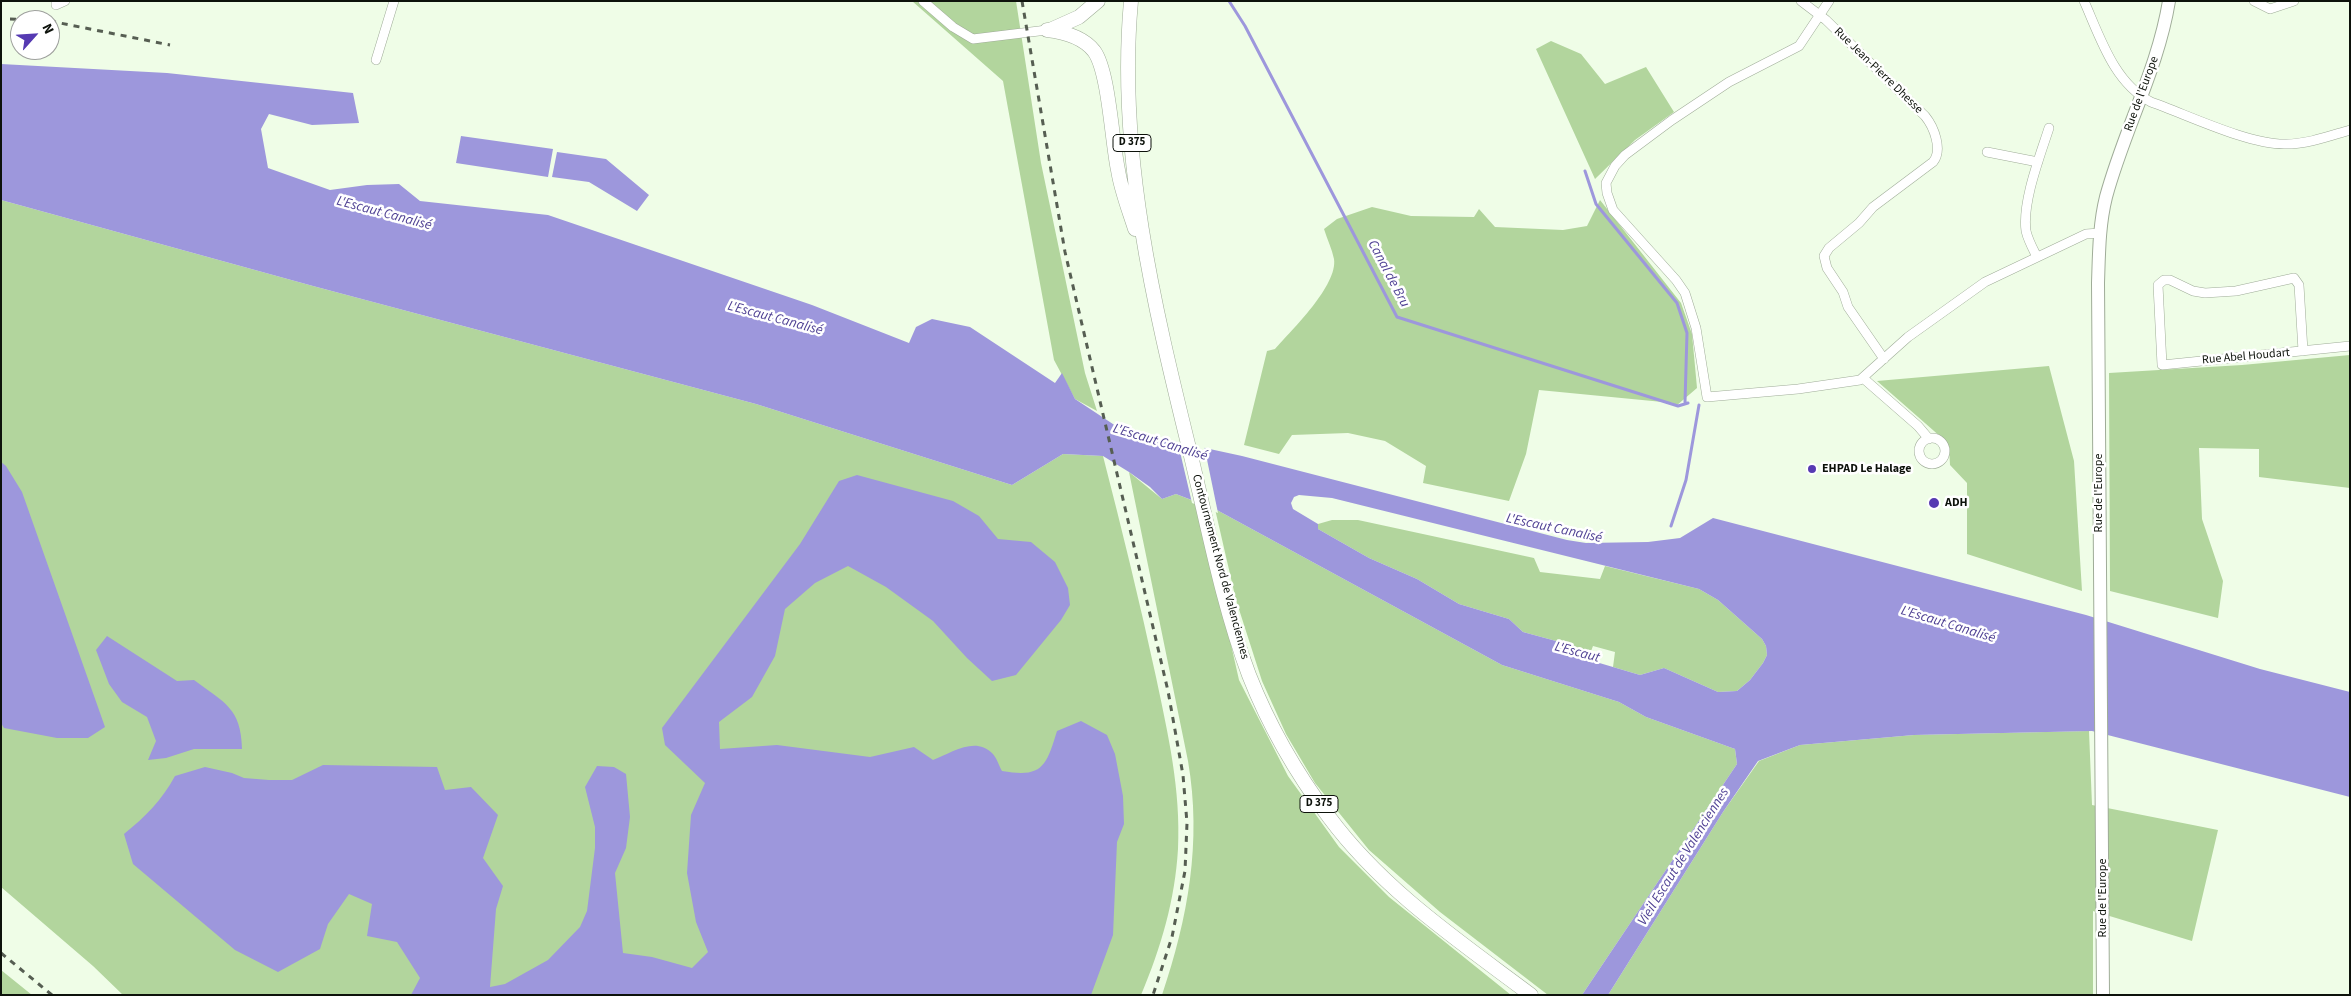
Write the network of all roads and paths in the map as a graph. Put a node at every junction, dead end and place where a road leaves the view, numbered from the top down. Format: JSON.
{"nodes":[{"id":1,"x":56,"y":1,"type":"edge"},
{"id":2,"x":65,"y":1,"type":"edge"},
{"id":3,"x":394,"y":1,"type":"edge"},
{"id":4,"x":923,"y":1,"type":"edge"},
{"id":5,"x":1098,"y":1,"type":"edge"},
{"id":6,"x":1131,"y":1,"type":"edge"},
{"id":7,"x":1801,"y":1,"type":"edge"},
{"id":8,"x":1829,"y":1,"type":"edge"},
{"id":9,"x":2084,"y":1,"type":"edge"},
{"id":10,"x":2169,"y":1,"type":"edge"},
{"id":11,"x":2254,"y":1,"type":"edge"},
{"id":12,"x":2294,"y":1,"type":"edge"},
{"id":13,"x":1820,"y":15,"type":"junction"},
{"id":14,"x":1047,"y":30,"type":"junction"},
{"id":15,"x":376,"y":60,"type":"dead end"},
{"id":16,"x":2141,"y":97,"type":"junction"},
{"id":17,"x":2050,"y":128,"type":"dead end"},
{"id":18,"x":2350,"y":130,"type":"edge"},
{"id":19,"x":1987,"y":152,"type":"dead end"},
{"id":20,"x":2038,"y":162,"type":"junction"},
{"id":21,"x":2100,"y":233,"type":"junction"},
{"id":22,"x":2037,"y":257,"type":"junction"},
{"id":23,"x":1152,"y":283,"type":"junction"},
{"id":24,"x":2350,"y":346,"type":"edge"},
{"id":25,"x":2303,"y":351,"type":"junction"},
{"id":26,"x":1884,"y":359,"type":"junction"},
{"id":27,"x":1863,"y":378,"type":"junction"},
{"id":28,"x":1929,"y":439,"type":"dead end"},
{"id":29,"x":1531,"y":995,"type":"edge"},
{"id":30,"x":2103,"y":995,"type":"edge"}],
"edges":[{"from":1,"to":2,"type":"street"},
{"from":3,"to":15,"type":"street"},
{"from":4,"to":14,"type":"street"},
{"from":5,"to":14,"type":"main road"},
{"from":6,"to":23,"type":"main road","name":"Contournement Nord de Valenciennes","number":"D 375"},
{"from":7,"to":13,"type":"street"},
{"from":8,"to":13,"type":"street"},
{"from":9,"to":16,"type":"street"},
{"from":10,"to":16,"type":"street","name":"Rue de l'Europe"},
{"from":11,"to":12,"type":"street"},
{"from":13,"to":26,"type":"street","name":"Rue Jean-Pierre Dhesse"},
{"from":13,"to":27,"type":"street"},
{"from":14,"to":23,"type":"main road"},
{"from":16,"to":18,"type":"street"},
{"from":16,"to":21,"type":"street","name":"Rue de l'Europe"},
{"from":17,"to":20,"type":"street"},
{"from":19,"to":20,"type":"street"},
{"from":20,"to":22,"type":"street"},
{"from":21,"to":22,"type":"street"},
{"from":21,"to":30,"type":"street","name":"Rue de l'Europe"},
{"from":22,"to":26,"type":"street"},
{"from":23,"to":29,"type":"main road","name":"Contournement Nord de Valenciennes","number":"D 375"},
{"from":24,"to":25,"type":"street"},
{"from":25,"to":25,"type":"street","name":"Rue Abel Houdart"},
{"from":26,"to":27,"type":"street"},
{"from":27,"to":28,"type":"street"}]}
